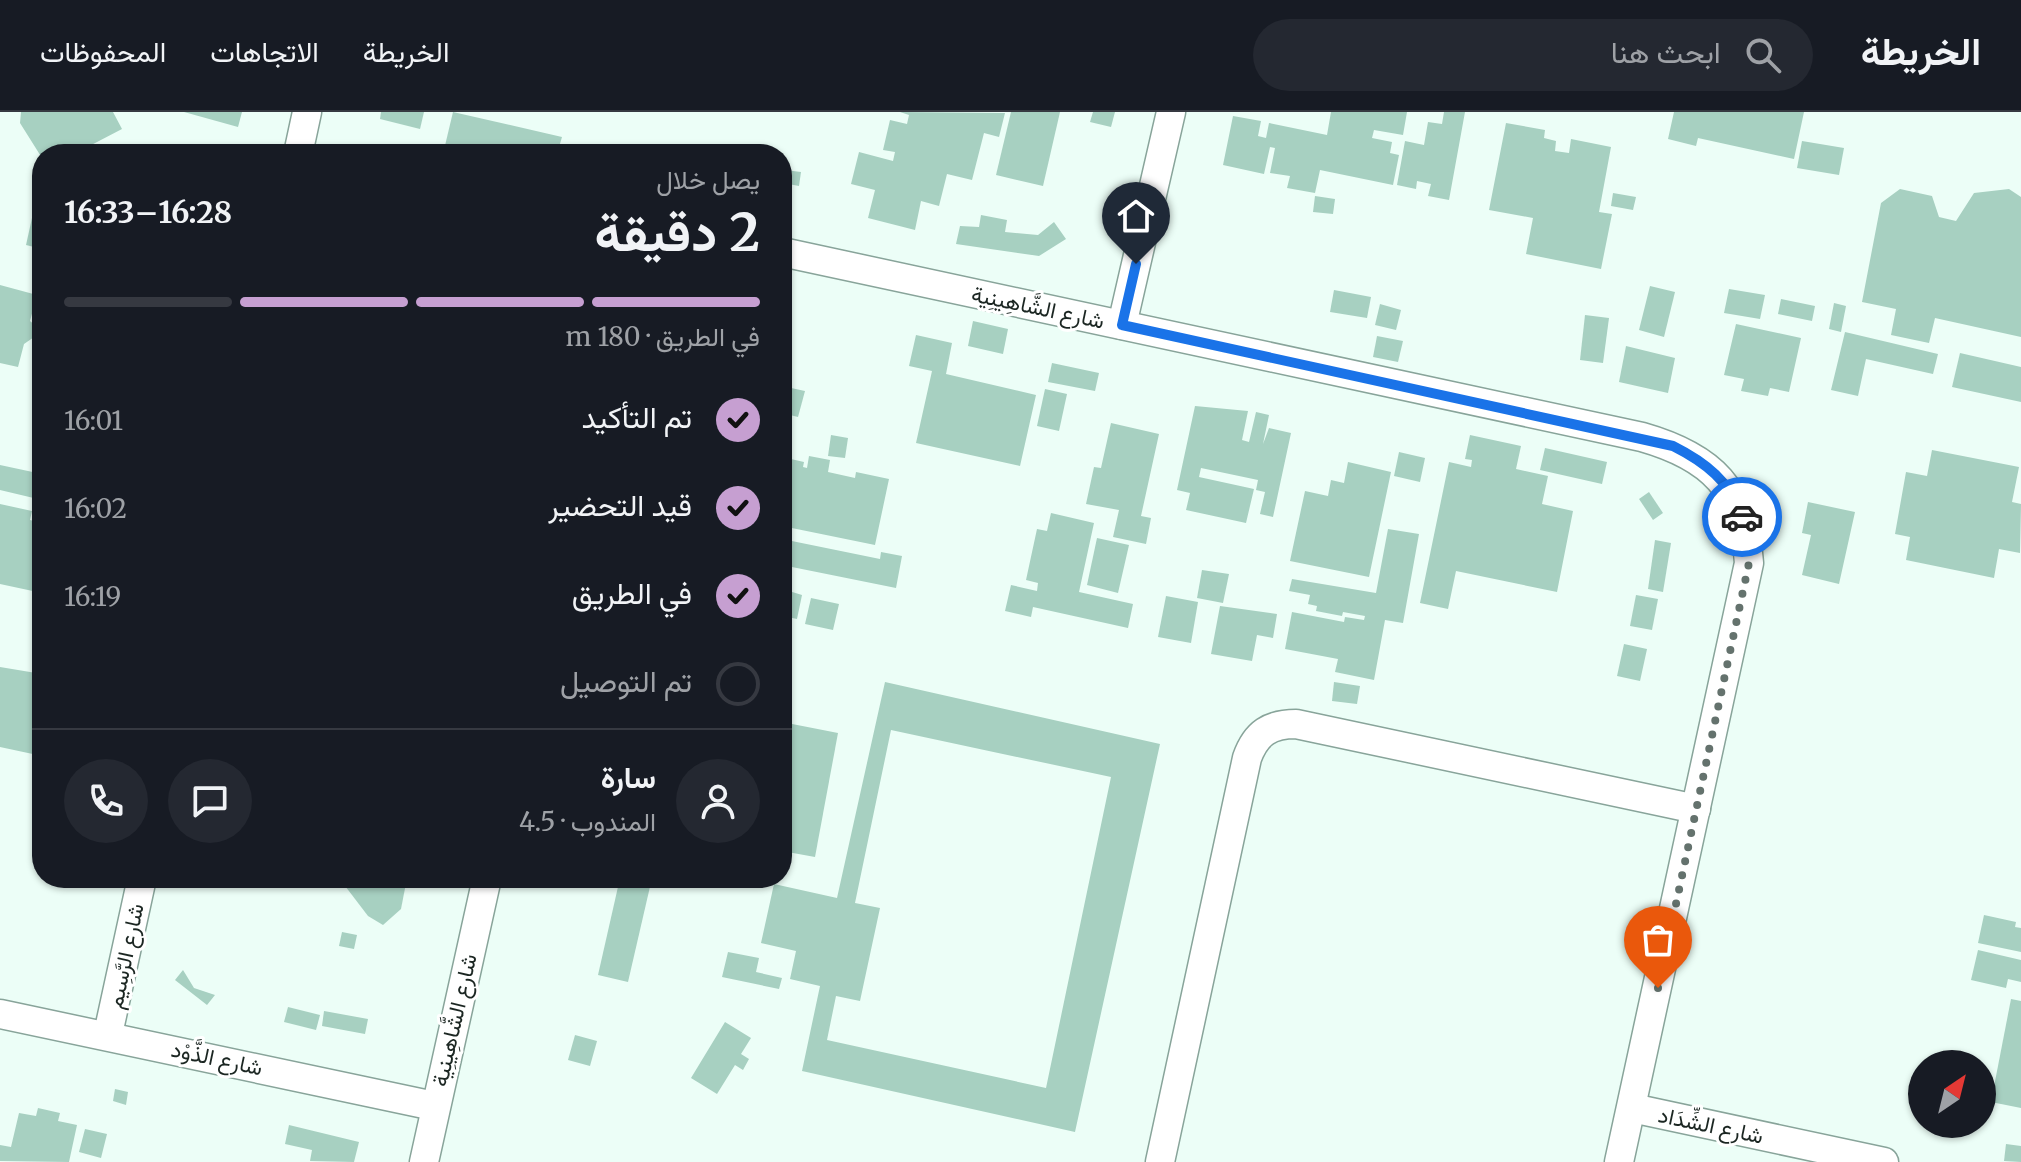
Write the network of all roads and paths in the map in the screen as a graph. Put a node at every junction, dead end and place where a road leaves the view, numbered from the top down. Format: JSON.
{"nodes":[{"id":1,"x":307,"y":112,"type":"edge"},
{"id":2,"x":1171,"y":112,"type":"edge"},
{"id":3,"x":300,"y":144,"type":"edge"},
{"id":4,"x":792,"y":254,"type":"edge"},
{"id":5,"x":1122,"y":325,"type":"junction"},
{"id":6,"x":1696,"y":809,"type":"junction"},
{"id":7,"x":140,"y":888,"type":"edge"},
{"id":8,"x":485,"y":888,"type":"edge"},
{"id":9,"x":0,"y":1014,"type":"edge"},
{"id":10,"x":108,"y":1034,"type":"junction"},
{"id":11,"x":434,"y":1106,"type":"junction"},
{"id":12,"x":1632,"y":1108,"type":"junction"},
{"id":13,"x":424,"y":1162,"type":"edge"},
{"id":14,"x":1160,"y":1162,"type":"edge"},
{"id":15,"x":1619,"y":1162,"type":"edge"},
{"id":16,"x":1884,"y":1162,"type":"edge"}],
"edges":[{"from":1,"to":3,"type":"street"},
{"from":2,"to":5,"type":"street"},
{"from":4,"to":5,"type":"street","name":"شارع الشَّاهِينِية"},
{"from":5,"to":6,"type":"street","name":"شارع الشَّاهِينِية"},
{"from":6,"to":12,"type":"street","name":"شارع الشَّاهِينِية"},
{"from":6,"to":14,"type":"street"},
{"from":7,"to":10,"type":"street","name":"شارع الرَّسِيم"},
{"from":8,"to":11,"type":"street","name":"شارع الشَّاهِينِية"},
{"from":9,"to":10,"type":"street","name":"شارع الذَّوْد"},
{"from":10,"to":11,"type":"street","name":"شارع الذَّوْد"},
{"from":11,"to":13,"type":"street","name":"شارع الشَّاهِينِية"},
{"from":12,"to":15,"type":"street","name":"شارع الشَّاهِينِية"},
{"from":12,"to":16,"type":"street","name":"شارع الشِّدَاد"}]}
